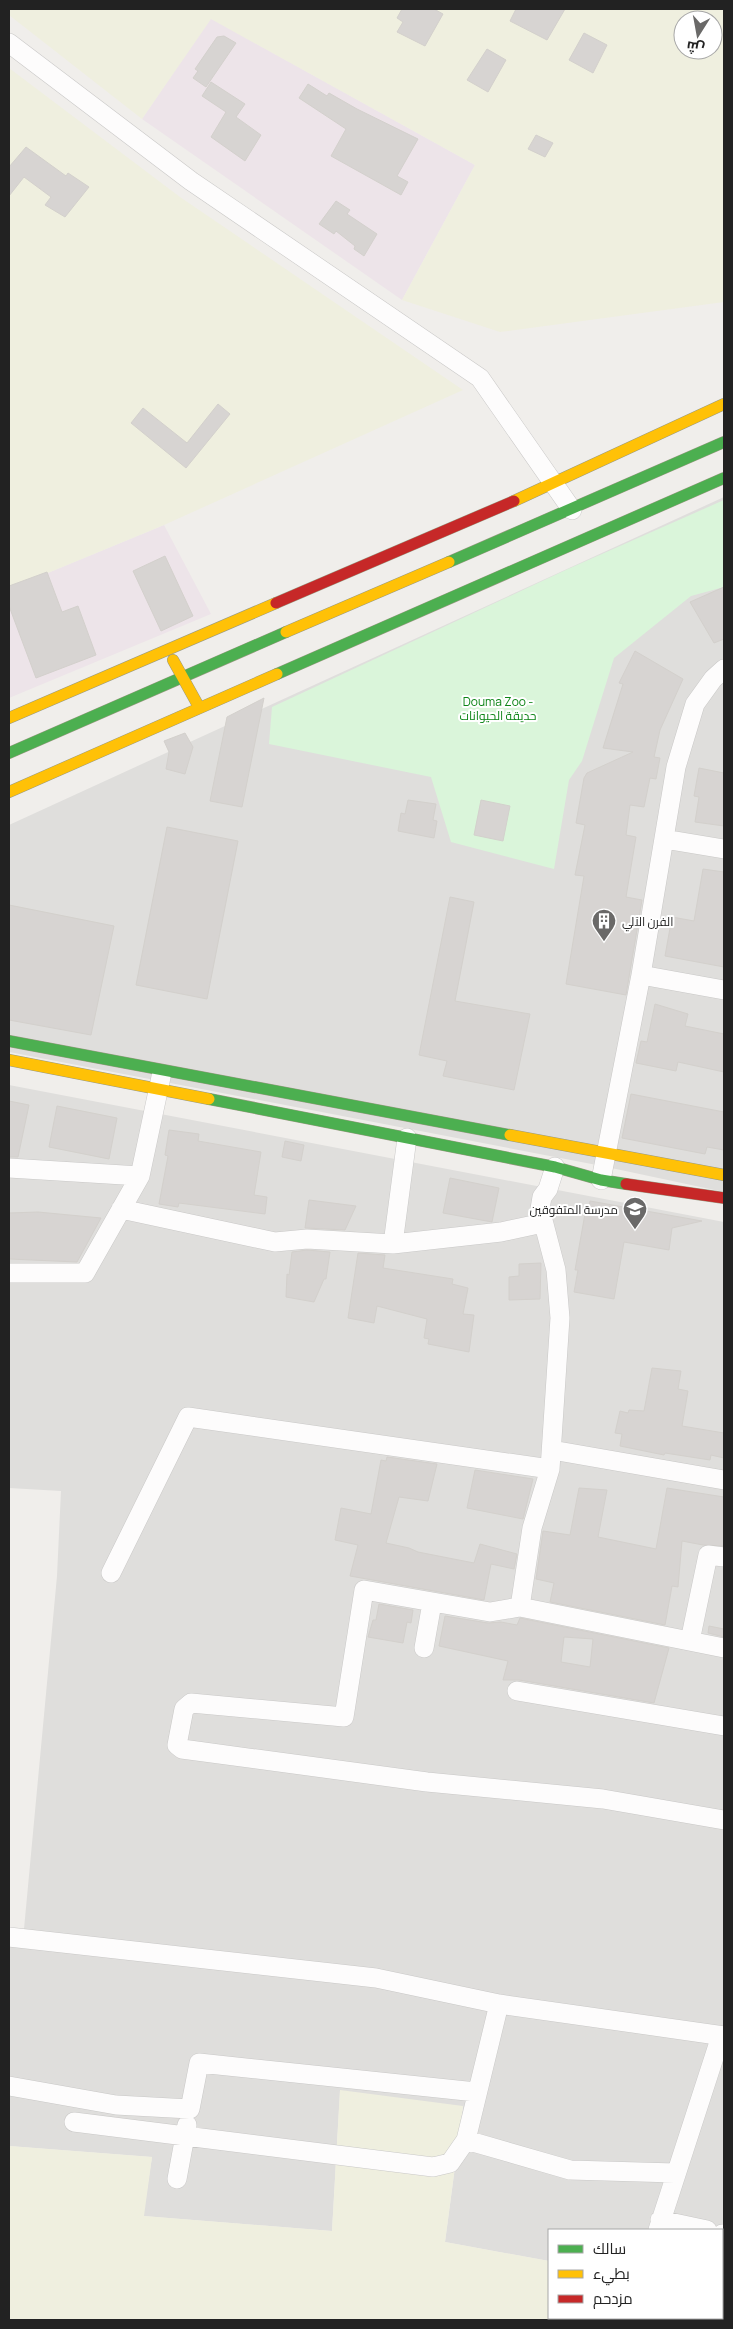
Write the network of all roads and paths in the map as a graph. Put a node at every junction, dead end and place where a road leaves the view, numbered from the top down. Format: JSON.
{"nodes":[{"id":1,"x":9,"y":43,"type":"edge"},
{"id":2,"x":724,"y":404,"type":"edge"},
{"id":3,"x":724,"y":442,"type":"edge"},
{"id":4,"x":724,"y":478,"type":"edge"},
{"id":5,"x":554,"y":484,"type":"junction"},
{"id":6,"x":572,"y":510,"type":"junction"},
{"id":7,"x":168,"y":649,"type":"junction"},
{"id":8,"x":724,"y":669,"type":"edge"},
{"id":9,"x":182,"y":676,"type":"junction"},
{"id":10,"x":198,"y":707,"type":"junction"},
{"id":11,"x":9,"y":718,"type":"edge"},
{"id":12,"x":9,"y":753,"type":"edge"},
{"id":13,"x":9,"y":792,"type":"edge"},
{"id":14,"x":664,"y":839,"type":"junction"},
{"id":15,"x":724,"y":849,"type":"edge"},
{"id":16,"x":641,"y":975,"type":"junction"},
{"id":17,"x":724,"y":990,"type":"edge"},
{"id":18,"x":9,"y":1041,"type":"edge"},
{"id":19,"x":9,"y":1060,"type":"edge"},
{"id":20,"x":160,"y":1080,"type":"junction"},
{"id":21,"x":407,"y":1138,"type":"junction"},
{"id":22,"x":606,"y":1152,"type":"junction"},
{"id":23,"x":555,"y":1167,"type":"junction"},
{"id":24,"x":9,"y":1168,"type":"edge"},
{"id":25,"x":724,"y":1175,"type":"edge"},
{"id":26,"x":140,"y":1176,"type":"junction"},
{"id":27,"x":601,"y":1180,"type":"junction"},
{"id":28,"x":724,"y":1198,"type":"edge"},
{"id":29,"x":122,"y":1209,"type":"junction"},
{"id":30,"x":544,"y":1223,"type":"junction"},
{"id":31,"x":393,"y":1244,"type":"junction"},
{"id":32,"x":9,"y":1273,"type":"edge"},
{"id":33,"x":552,"y":1450,"type":"junction"},
{"id":34,"x":550,"y":1469,"type":"junction"},
{"id":35,"x":724,"y":1480,"type":"edge"},
{"id":36,"x":724,"y":1557,"type":"edge"},
{"id":37,"x":111,"y":1573,"type":"dead end"},
{"id":38,"x":432,"y":1603,"type":"junction"},
{"id":39,"x":520,"y":1607,"type":"junction"},
{"id":40,"x":690,"y":1641,"type":"junction"},
{"id":41,"x":424,"y":1648,"type":"dead end"},
{"id":42,"x":724,"y":1648,"type":"edge"},
{"id":43,"x":518,"y":1692,"type":"dead end"},
{"id":44,"x":724,"y":1726,"type":"edge"},
{"id":45,"x":724,"y":1820,"type":"edge"},
{"id":46,"x":9,"y":1937,"type":"edge"},
{"id":47,"x":499,"y":2004,"type":"junction"},
{"id":48,"x":723,"y":2036,"type":"edge"},
{"id":49,"x":9,"y":2086,"type":"edge"},
{"id":50,"x":476,"y":2092,"type":"junction"},
{"id":51,"x":190,"y":2109,"type":"junction"},
{"id":52,"x":74,"y":2122,"type":"dead end"},
{"id":53,"x":185,"y":2136,"type":"junction"},
{"id":54,"x":466,"y":2140,"type":"junction"},
{"id":55,"x":675,"y":2173,"type":"junction"},
{"id":56,"x":177,"y":2179,"type":"dead end"},
{"id":57,"x":659,"y":2225,"type":"edge"},
{"id":58,"x":697,"y":2229,"type":"edge"}],
"edges":[{"from":1,"to":5,"type":"street"},
{"from":2,"to":5,"type":"main road"},
{"from":3,"to":6,"type":"main road"},
{"from":4,"to":10,"type":"main road"},
{"from":5,"to":6,"type":"street"},
{"from":5,"to":7,"type":"main road"},
{"from":6,"to":9,"type":"main road"},
{"from":7,"to":9,"type":"main road"},
{"from":7,"to":11,"type":"main road"},
{"from":8,"to":14,"type":"street"},
{"from":9,"to":10,"type":"main road"},
{"from":9,"to":12,"type":"main road"},
{"from":10,"to":13,"type":"main road"},
{"from":14,"to":15,"type":"street"},
{"from":14,"to":16,"type":"street"},
{"from":16,"to":17,"type":"street"},
{"from":16,"to":22,"type":"street"},
{"from":18,"to":20,"type":"main road"},
{"from":19,"to":20,"type":"main road"},
{"from":20,"to":21,"type":"main road"},
{"from":20,"to":22,"type":"main road"},
{"from":20,"to":26,"type":"street"},
{"from":21,"to":23,"type":"main road"},
{"from":21,"to":31,"type":"street"},
{"from":22,"to":25,"type":"main road"},
{"from":22,"to":27,"type":"street"},
{"from":23,"to":27,"type":"main road"},
{"from":23,"to":30,"type":"street"},
{"from":24,"to":26,"type":"street"},
{"from":26,"to":29,"type":"street"},
{"from":27,"to":28,"type":"main road"},
{"from":29,"to":31,"type":"street"},
{"from":29,"to":32,"type":"street"},
{"from":30,"to":31,"type":"street"},
{"from":30,"to":33,"type":"street"},
{"from":33,"to":34,"type":"street"},
{"from":33,"to":35,"type":"street"},
{"from":34,"to":37,"type":"street"},
{"from":34,"to":39,"type":"street"},
{"from":36,"to":40,"type":"street"},
{"from":38,"to":39,"type":"street"},
{"from":38,"to":41,"type":"street"},
{"from":38,"to":45,"type":"street"},
{"from":39,"to":40,"type":"street"},
{"from":40,"to":42,"type":"street"},
{"from":43,"to":44,"type":"street"},
{"from":46,"to":47,"type":"street"},
{"from":47,"to":48,"type":"street"},
{"from":47,"to":50,"type":"street"},
{"from":48,"to":55,"type":"street"},
{"from":49,"to":51,"type":"street"},
{"from":50,"to":51,"type":"street"},
{"from":50,"to":54,"type":"street"},
{"from":51,"to":53,"type":"street"},
{"from":52,"to":53,"type":"street"},
{"from":53,"to":54,"type":"street"},
{"from":53,"to":56,"type":"street"},
{"from":54,"to":55,"type":"street"},
{"from":55,"to":57,"type":"street"},
{"from":57,"to":58,"type":"street"}]}
